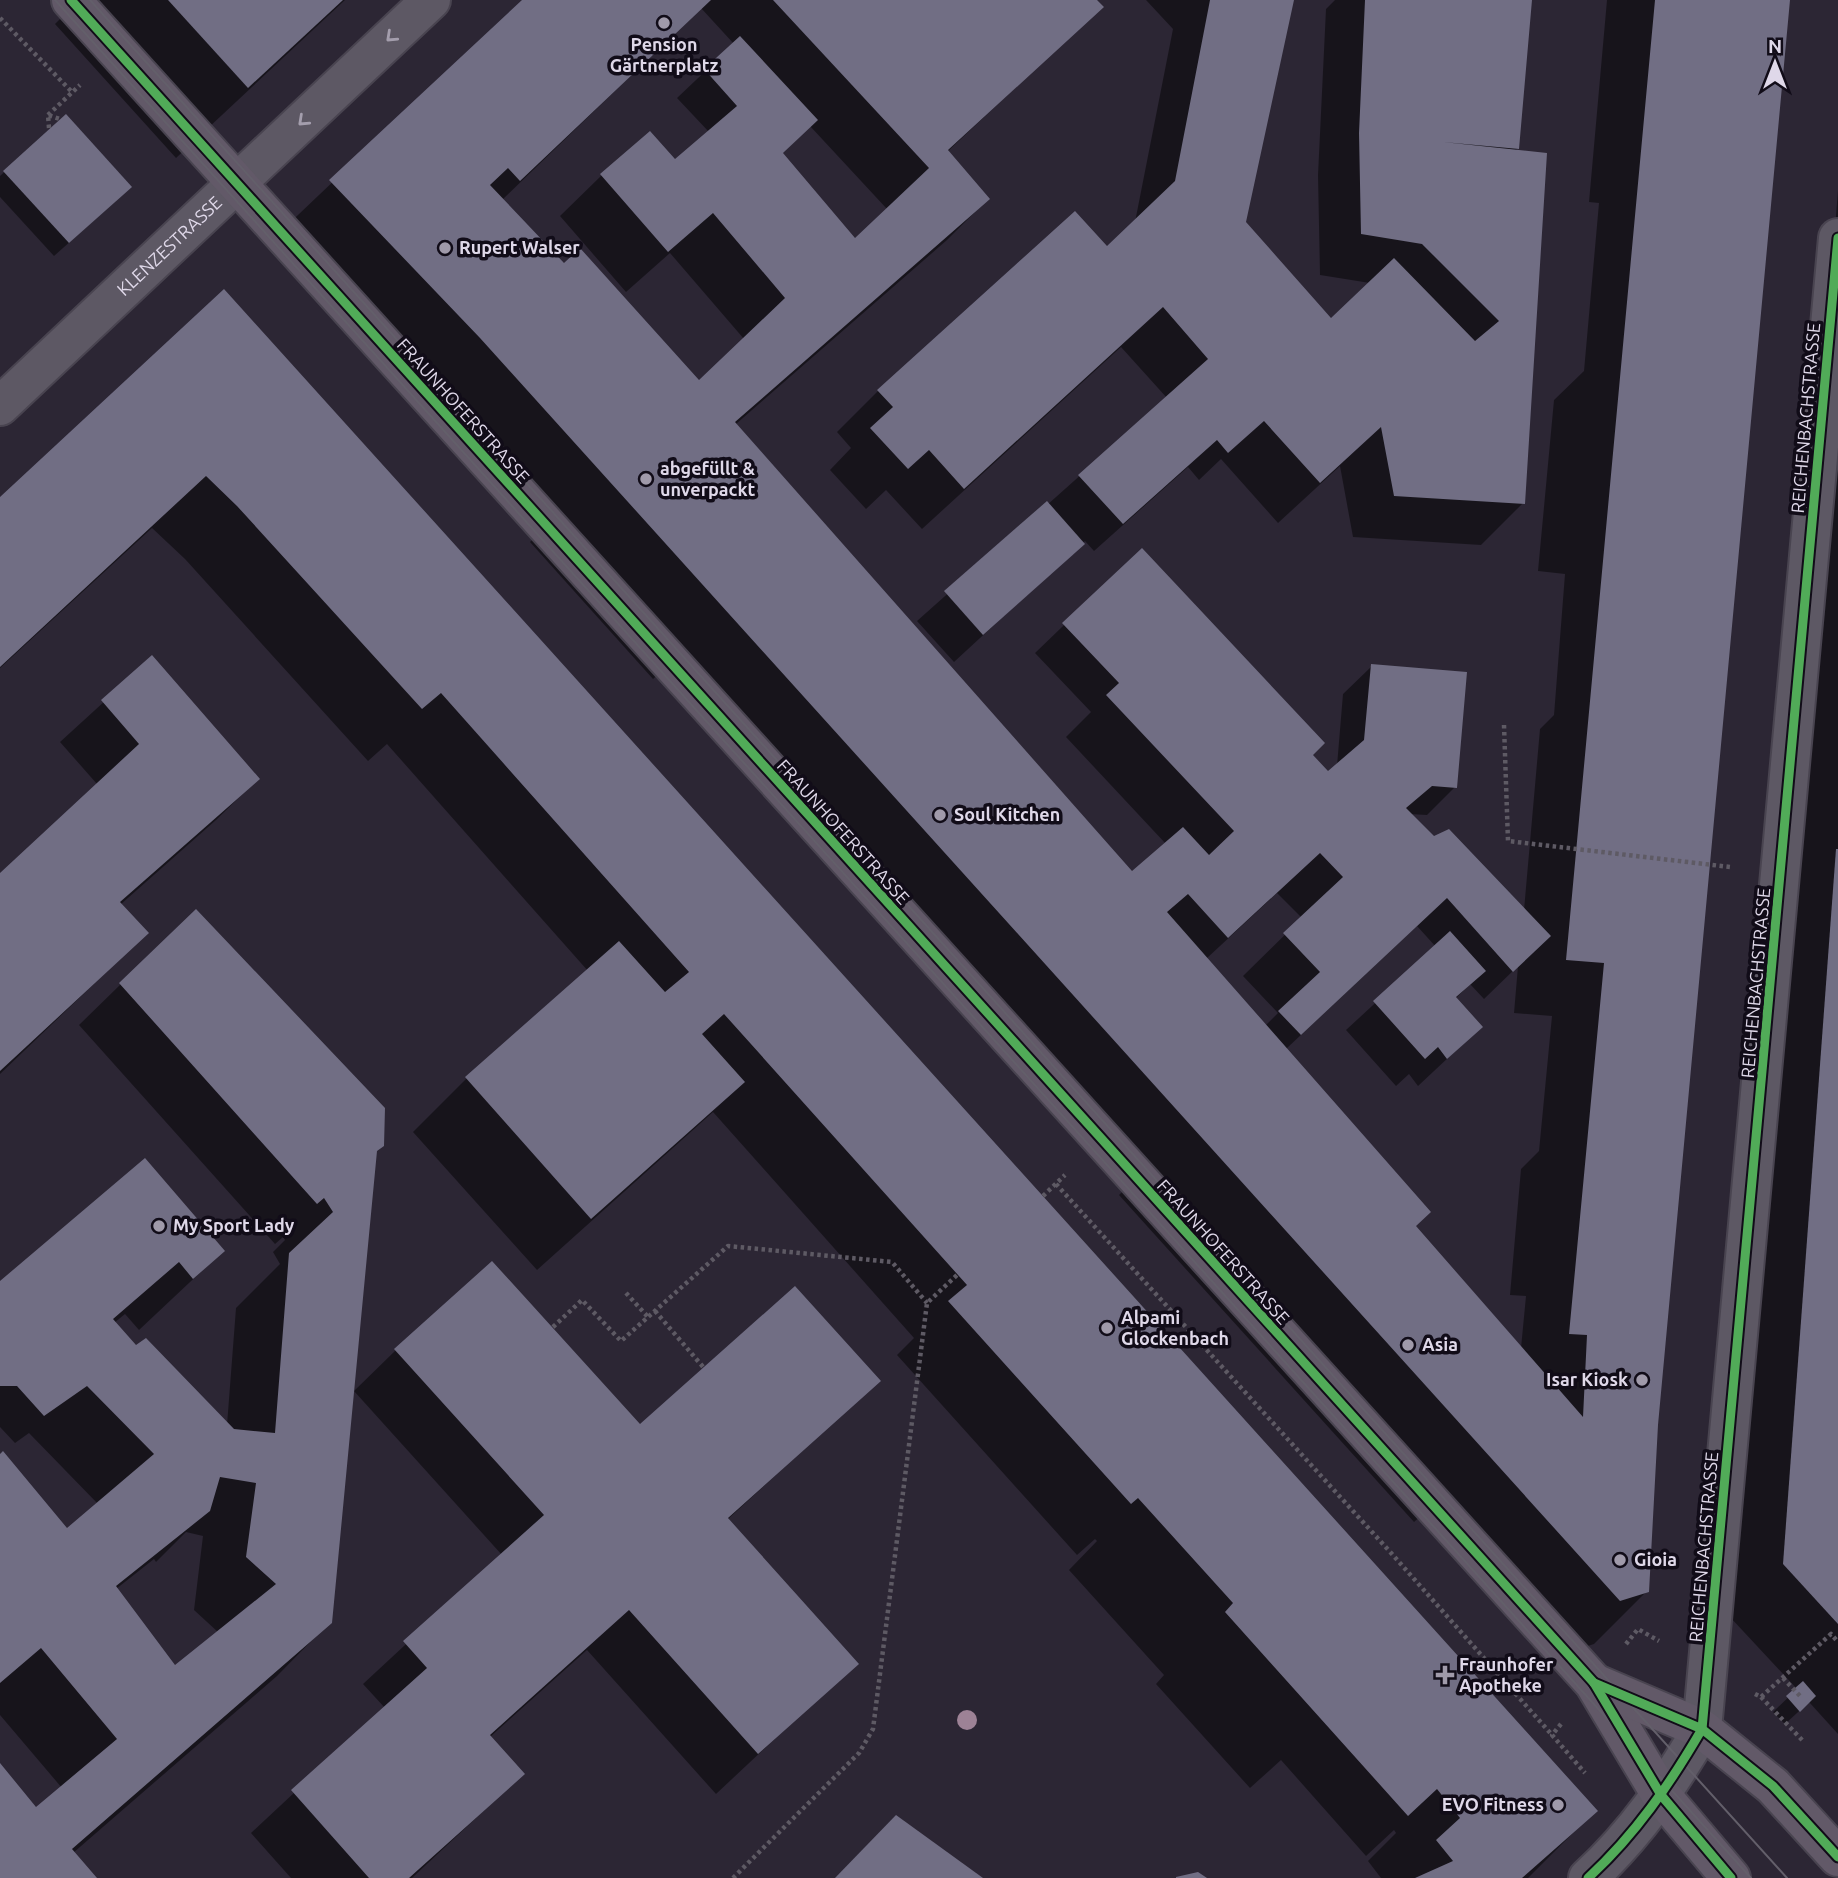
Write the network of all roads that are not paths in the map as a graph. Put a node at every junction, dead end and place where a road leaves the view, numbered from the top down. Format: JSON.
{"nodes":[{"id":1,"x":71,"y":0,"type":"edge"},
{"id":2,"x":431,"y":0,"type":"edge"},
{"id":3,"x":236,"y":183,"type":"junction"},
{"id":4,"x":1838,"y":238,"type":"edge"},
{"id":5,"x":0,"y":405,"type":"edge"},
{"id":6,"x":1594,"y":1683,"type":"junction"},
{"id":7,"x":1702,"y":1729,"type":"junction"},
{"id":8,"x":1661,"y":1795,"type":"junction"},
{"id":9,"x":1838,"y":1857,"type":"edge"},
{"id":10,"x":1588,"y":1878,"type":"edge"},
{"id":11,"x":1731,"y":1878,"type":"edge"}],
"edges":[{"from":1,"to":3,"type":"main road","name":"FRAUNHOFERSTRASSE"},
{"from":2,"to":3,"type":"street","name":"KLENZESTRASSE","one_way":true},
{"from":3,"to":5,"type":"street","name":"KLENZESTRASSE"},
{"from":3,"to":6,"type":"main road","name":"FRAUNHOFERSTRASSE"},
{"from":4,"to":7,"type":"street","name":"REICHENBACHSTRASSE"},
{"from":6,"to":7,"type":"main road","name":"FRAUNHOFERSTRASSE"},
{"from":6,"to":8,"type":"main road","name":"FRAUNHOFERSTRASSE"},
{"from":7,"to":8,"type":"street"},
{"from":7,"to":9,"type":"main road","name":"FRAUNHOFERSTRASSE"},
{"from":8,"to":10,"type":"street"},
{"from":8,"to":11,"type":"main road","name":"FRAUNHOFERSTRASSE"}]}
